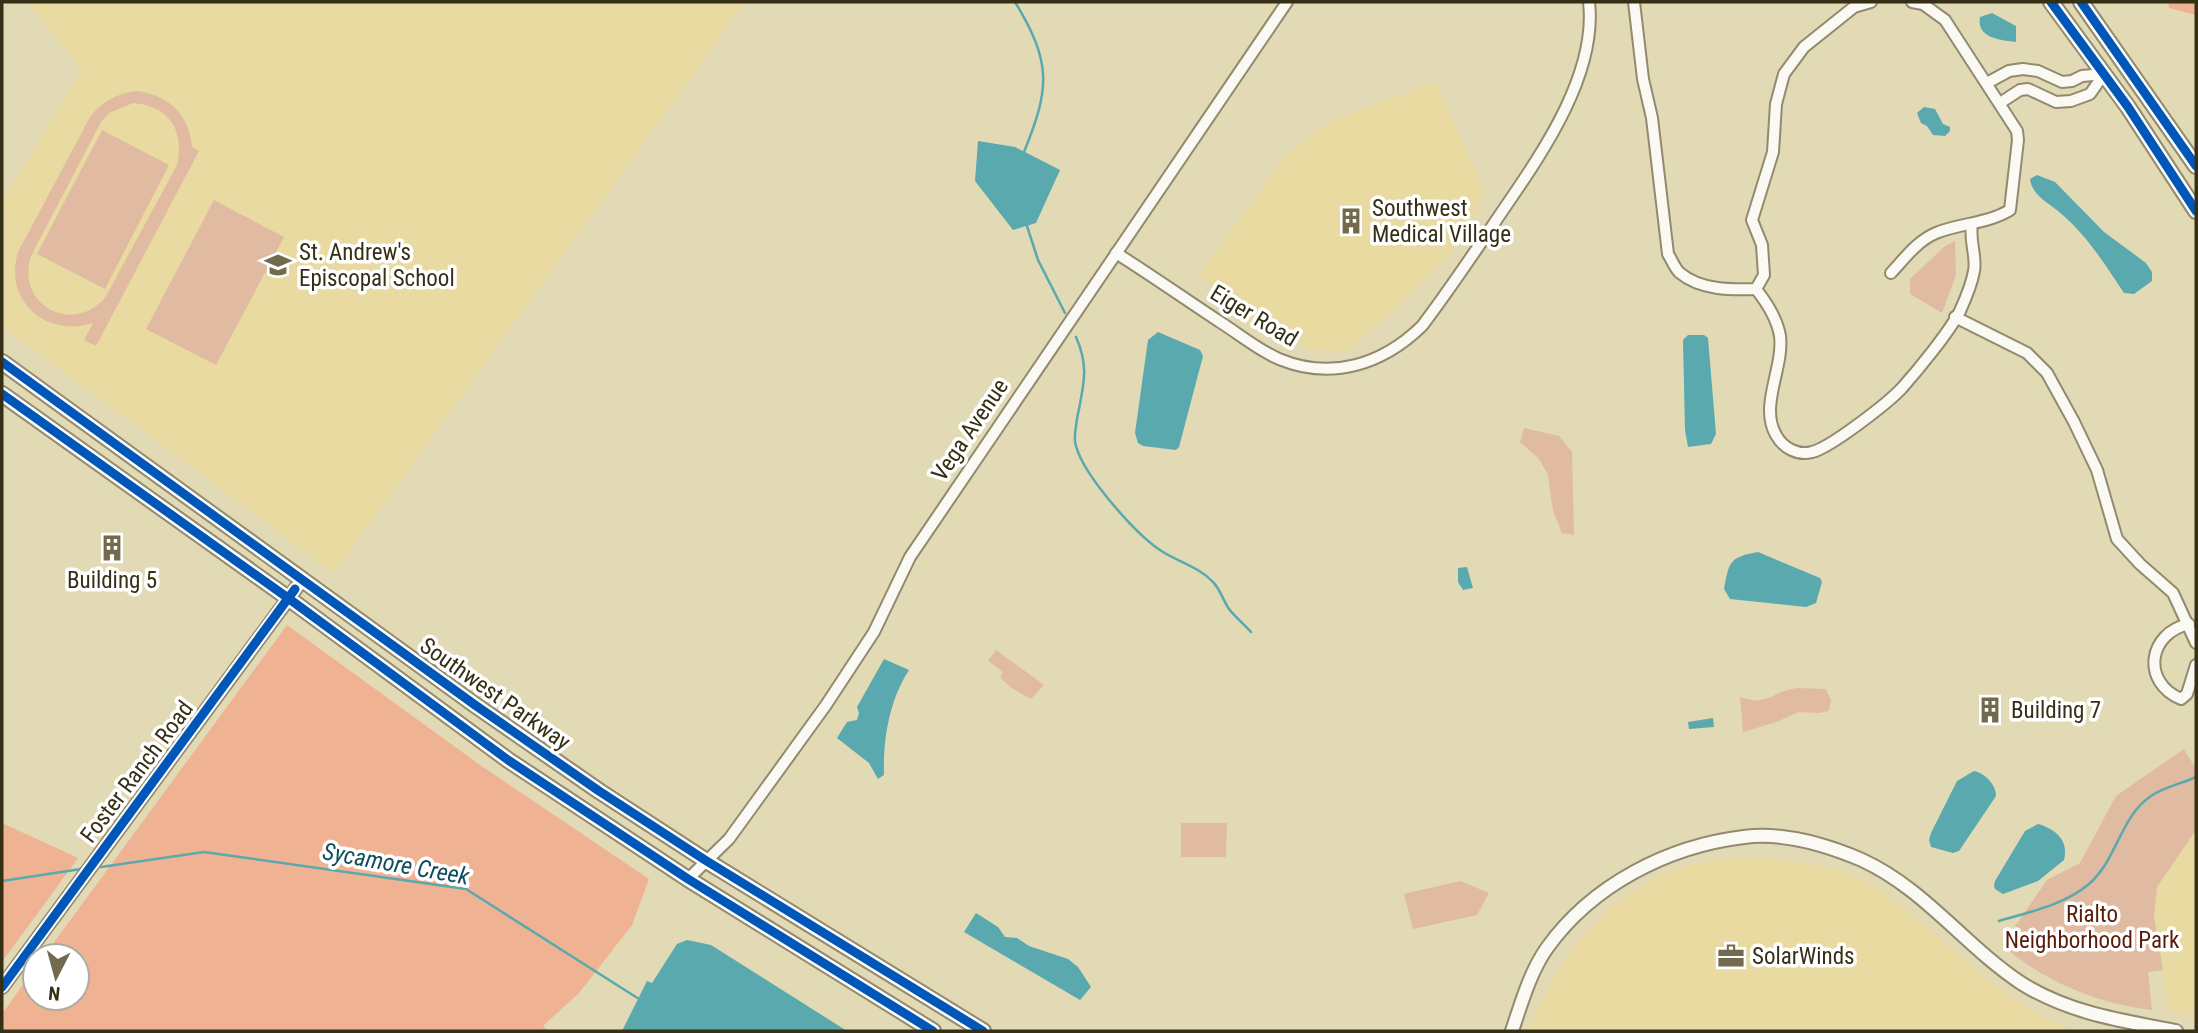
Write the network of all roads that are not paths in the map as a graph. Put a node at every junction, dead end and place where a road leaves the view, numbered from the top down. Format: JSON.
{"nodes":[{"id":1,"x":1287,"y":2,"type":"edge"},
{"id":2,"x":1589,"y":2,"type":"edge"},
{"id":3,"x":1634,"y":2,"type":"edge"},
{"id":4,"x":1871,"y":2,"type":"edge"},
{"id":5,"x":1912,"y":2,"type":"edge"},
{"id":6,"x":2051,"y":2,"type":"edge"},
{"id":7,"x":2081,"y":2,"type":"edge"},
{"id":8,"x":2125,"y":64,"type":"junction"},
{"id":9,"x":2104,"y":74,"type":"junction"},
{"id":10,"x":1987,"y":83,"type":"junction"},
{"id":11,"x":2000,"y":103,"type":"junction"},
{"id":12,"x":2196,"y":166,"type":"edge"},
{"id":13,"x":2196,"y":211,"type":"edge"},
{"id":14,"x":1972,"y":223,"type":"junction"},
{"id":15,"x":1116,"y":253,"type":"junction"},
{"id":16,"x":1891,"y":273,"type":"dead end"},
{"id":17,"x":1756,"y":289,"type":"junction"},
{"id":18,"x":1955,"y":317,"type":"junction"},
{"id":19,"x":2,"y":362,"type":"edge"},
{"id":20,"x":2,"y":394,"type":"edge"},
{"id":21,"x":103,"y":434,"type":"junction"},
{"id":22,"x":88,"y":455,"type":"junction"},
{"id":23,"x":302,"y":580,"type":"junction"},
{"id":24,"x":288,"y":598,"type":"junction"},
{"id":25,"x":2189,"y":624,"type":"junction"},
{"id":26,"x":2196,"y":643,"type":"edge"},
{"id":27,"x":2196,"y":666,"type":"edge"},
{"id":28,"x":705,"y":860,"type":"junction"},
{"id":29,"x":688,"y":879,"type":"junction"},
{"id":30,"x":2,"y":987,"type":"edge"},
{"id":31,"x":933,"y":1031,"type":"edge"},
{"id":32,"x":983,"y":1031,"type":"edge"},
{"id":33,"x":1512,"y":1031,"type":"edge"},
{"id":34,"x":2176,"y":1031,"type":"edge"}],
"edges":[{"from":1,"to":15,"type":"street","name":"Vega Avenue"},
{"from":2,"to":15,"type":"street","name":"Eiger Road"},
{"from":3,"to":17,"type":"street"},
{"from":4,"to":17,"type":"street"},
{"from":5,"to":10,"type":"street"},
{"from":6,"to":9,"type":"main road"},
{"from":7,"to":8,"type":"main road"},
{"from":8,"to":9,"type":"main road"},
{"from":8,"to":12,"type":"main road"},
{"from":9,"to":10,"type":"street"},
{"from":9,"to":11,"type":"street"},
{"from":9,"to":13,"type":"main road"},
{"from":10,"to":11,"type":"street"},
{"from":11,"to":14,"type":"street"},
{"from":14,"to":16,"type":"street"},
{"from":14,"to":18,"type":"street"},
{"from":15,"to":28,"type":"street","name":"Vega Avenue"},
{"from":17,"to":18,"type":"street"},
{"from":18,"to":25,"type":"street"},
{"from":19,"to":21,"type":"main road","name":"Southwest Parkway"},
{"from":20,"to":22,"type":"main road","name":"Southwest Parkway"},
{"from":21,"to":22,"type":"main road"},
{"from":21,"to":23,"type":"main road","name":"Southwest Parkway"},
{"from":22,"to":24,"type":"main road","name":"Southwest Parkway"},
{"from":23,"to":24,"type":"street","name":"Foster Ranch Road"},
{"from":23,"to":28,"type":"main road","name":"Southwest Parkway"},
{"from":24,"to":29,"type":"main road","name":"Southwest Parkway"},
{"from":24,"to":30,"type":"street","name":"Foster Ranch Road"},
{"from":25,"to":26,"type":"street"},
{"from":25,"to":27,"type":"street"},
{"from":28,"to":29,"type":"street","name":"Vega Avenue"},
{"from":28,"to":32,"type":"main road","name":"Southwest Parkway"},
{"from":29,"to":31,"type":"main road","name":"Southwest Parkway"},
{"from":33,"to":34,"type":"street"}]}
